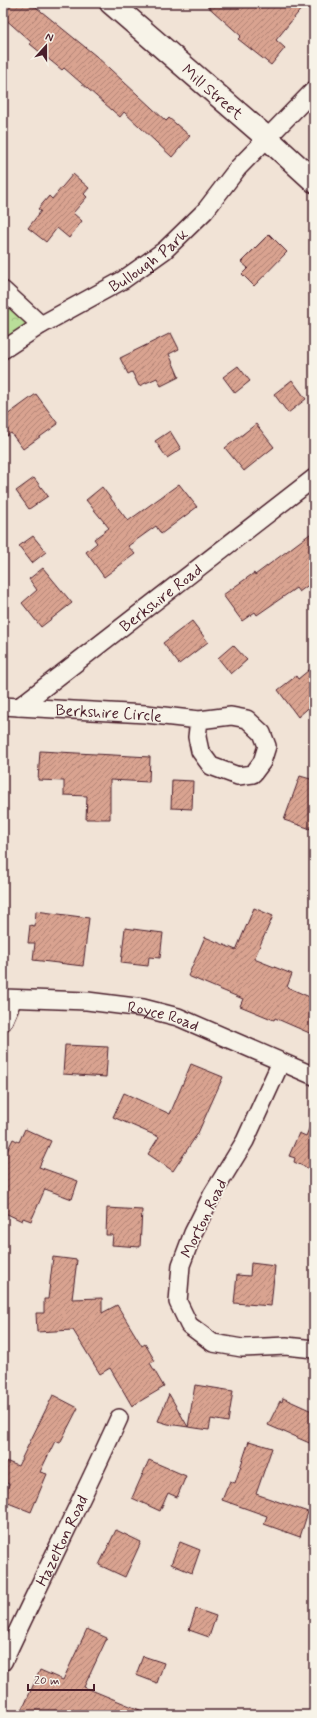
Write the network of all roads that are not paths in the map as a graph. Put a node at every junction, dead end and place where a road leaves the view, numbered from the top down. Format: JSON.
{"nodes":[{"id":1,"x":111,"y":3,"type":"edge"},
{"id":2,"x":314,"y":90,"type":"edge"},
{"id":3,"x":267,"y":138,"type":"junction"},
{"id":4,"x":314,"y":181,"type":"edge"},
{"id":5,"x":3,"y":290,"type":"edge"},
{"id":6,"x":41,"y":325,"type":"junction"},
{"id":7,"x":3,"y":350,"type":"edge"},
{"id":8,"x":314,"y":478,"type":"edge"},
{"id":9,"x":11,"y":706,"type":"edge"},
{"id":10,"x":199,"y":720,"type":"dead end"},
{"id":11,"x":8,"y":999,"type":"edge"},
{"id":12,"x":3,"y":1022,"type":"edge"},
{"id":13,"x":281,"y":1062,"type":"junction"},
{"id":14,"x":314,"y":1076,"type":"edge"},
{"id":15,"x":314,"y":1349,"type":"edge"},
{"id":16,"x":119,"y":1418,"type":"dead end"},
{"id":17,"x":3,"y":1662,"type":"edge"}],
"edges":[{"from":1,"to":3,"type":"street","name":"Mill Street"},
{"from":2,"to":3,"type":"street","name":"Bullough Park"},
{"from":3,"to":4,"type":"street","name":"Mill Street"},
{"from":3,"to":6,"type":"street","name":"Bullough Park"},
{"from":5,"to":6,"type":"street"},
{"from":6,"to":7,"type":"street","name":"Bullough Park"},
{"from":8,"to":9,"type":"street","name":"Berkshire Road"},
{"from":9,"to":10,"type":"street","name":"Berkshire Circle"},
{"from":11,"to":12,"type":"street"},
{"from":11,"to":13,"type":"street","name":"Royce Road"},
{"from":13,"to":14,"type":"street","name":"Royce Road"},
{"from":13,"to":15,"type":"street","name":"Morton Road"},
{"from":16,"to":17,"type":"street","name":"Hazelton Road"}]}
